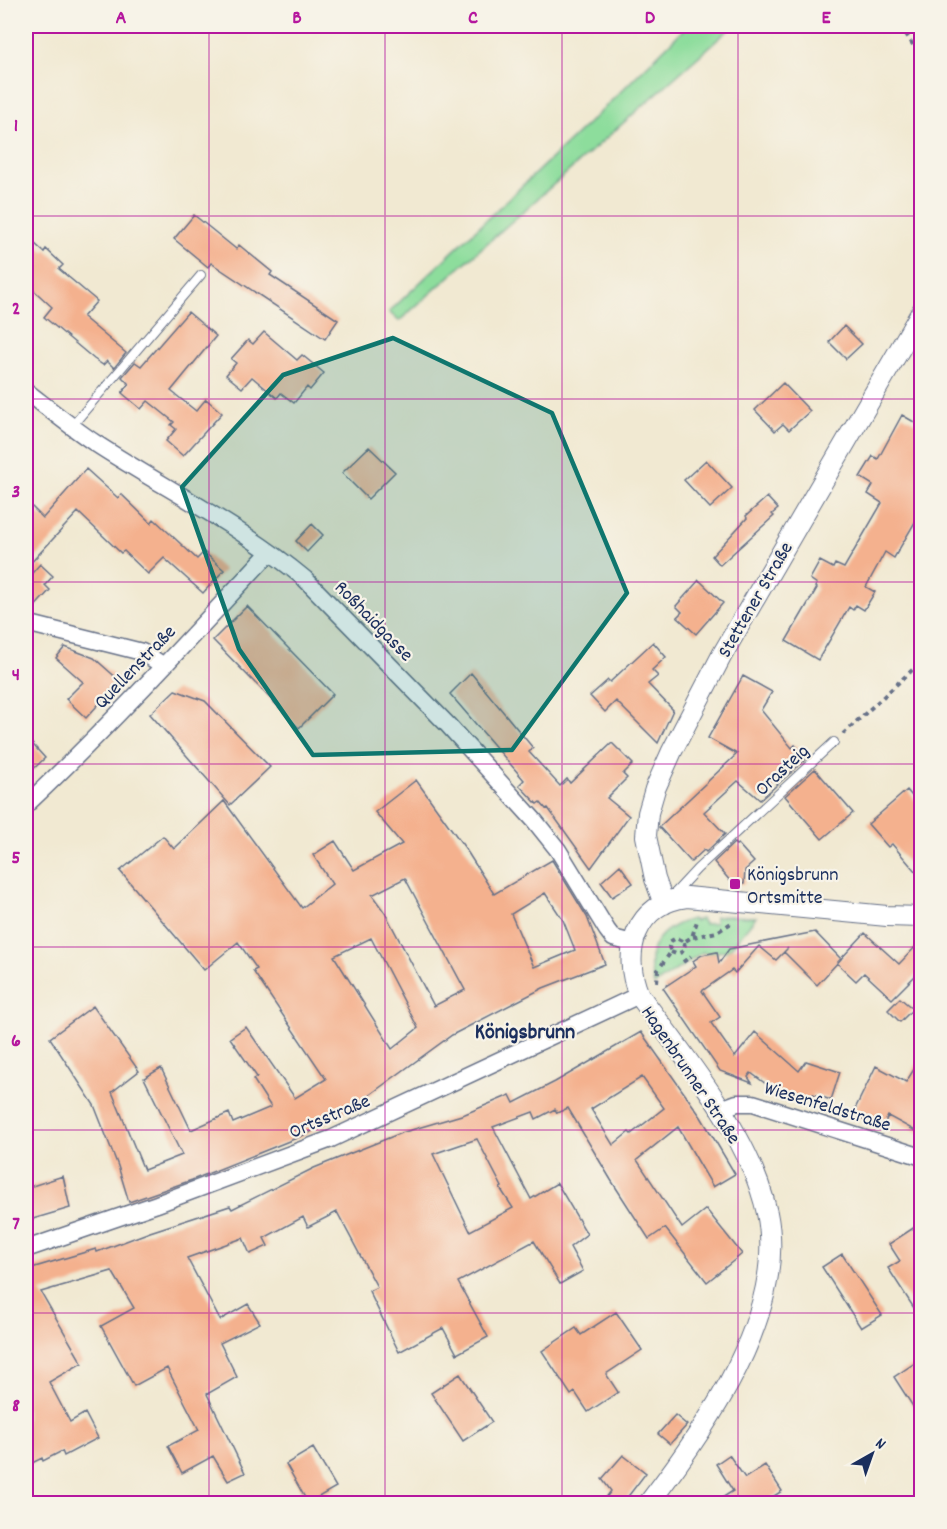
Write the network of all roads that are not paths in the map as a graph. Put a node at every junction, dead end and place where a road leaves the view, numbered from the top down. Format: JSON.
{"nodes":[{"id":1,"x":201,"y":275,"type":"dead end"},
{"id":2,"x":921,"y":311,"type":"edge"},
{"id":3,"x":26,"y":391,"type":"edge"},
{"id":4,"x":72,"y":426,"type":"junction"},
{"id":5,"x":269,"y":553,"type":"junction"},
{"id":6,"x":26,"y":623,"type":"edge"},
{"id":7,"x":164,"y":666,"type":"junction"},
{"id":8,"x":834,"y":742,"type":"road end"},
{"id":9,"x":26,"y":805,"type":"edge"},
{"id":10,"x":664,"y":904,"type":"junction"},
{"id":11,"x":921,"y":917,"type":"edge"},
{"id":12,"x":632,"y":943,"type":"junction"},
{"id":13,"x":639,"y":995,"type":"junction"},
{"id":14,"x":722,"y":1109,"type":"junction"},
{"id":15,"x":921,"y":1156,"type":"edge"},
{"id":16,"x":26,"y":1249,"type":"edge"},
{"id":17,"x":648,"y":1503,"type":"edge"}],
"edges":[{"from":1,"to":4,"type":"lane"},
{"from":2,"to":10,"type":"street","name":"Stettener Straße"},
{"from":3,"to":4,"type":"street","name":"Roßhaidgasse"},
{"from":4,"to":5,"type":"street","name":"Roßhaidgasse"},
{"from":5,"to":7,"type":"street","name":"Quellenstraße"},
{"from":5,"to":12,"type":"street","name":"Roßhaidgasse"},
{"from":6,"to":7,"type":"street"},
{"from":7,"to":9,"type":"street","name":"Quellenstraße"},
{"from":8,"to":10,"type":"lane","name":"Orasteig"},
{"from":10,"to":11,"type":"street"},
{"from":10,"to":12,"type":"street","name":"Hagenbrunner Straße"},
{"from":12,"to":13,"type":"street","name":"Hagenbrunner Straße"},
{"from":13,"to":14,"type":"street","name":"Hagenbrunner Straße"},
{"from":13,"to":16,"type":"street","name":"Ortsstraße"},
{"from":14,"to":15,"type":"street","name":"Wiesenfeldstraße"},
{"from":14,"to":17,"type":"street","name":"Hagenbrunner Straße"}]}
